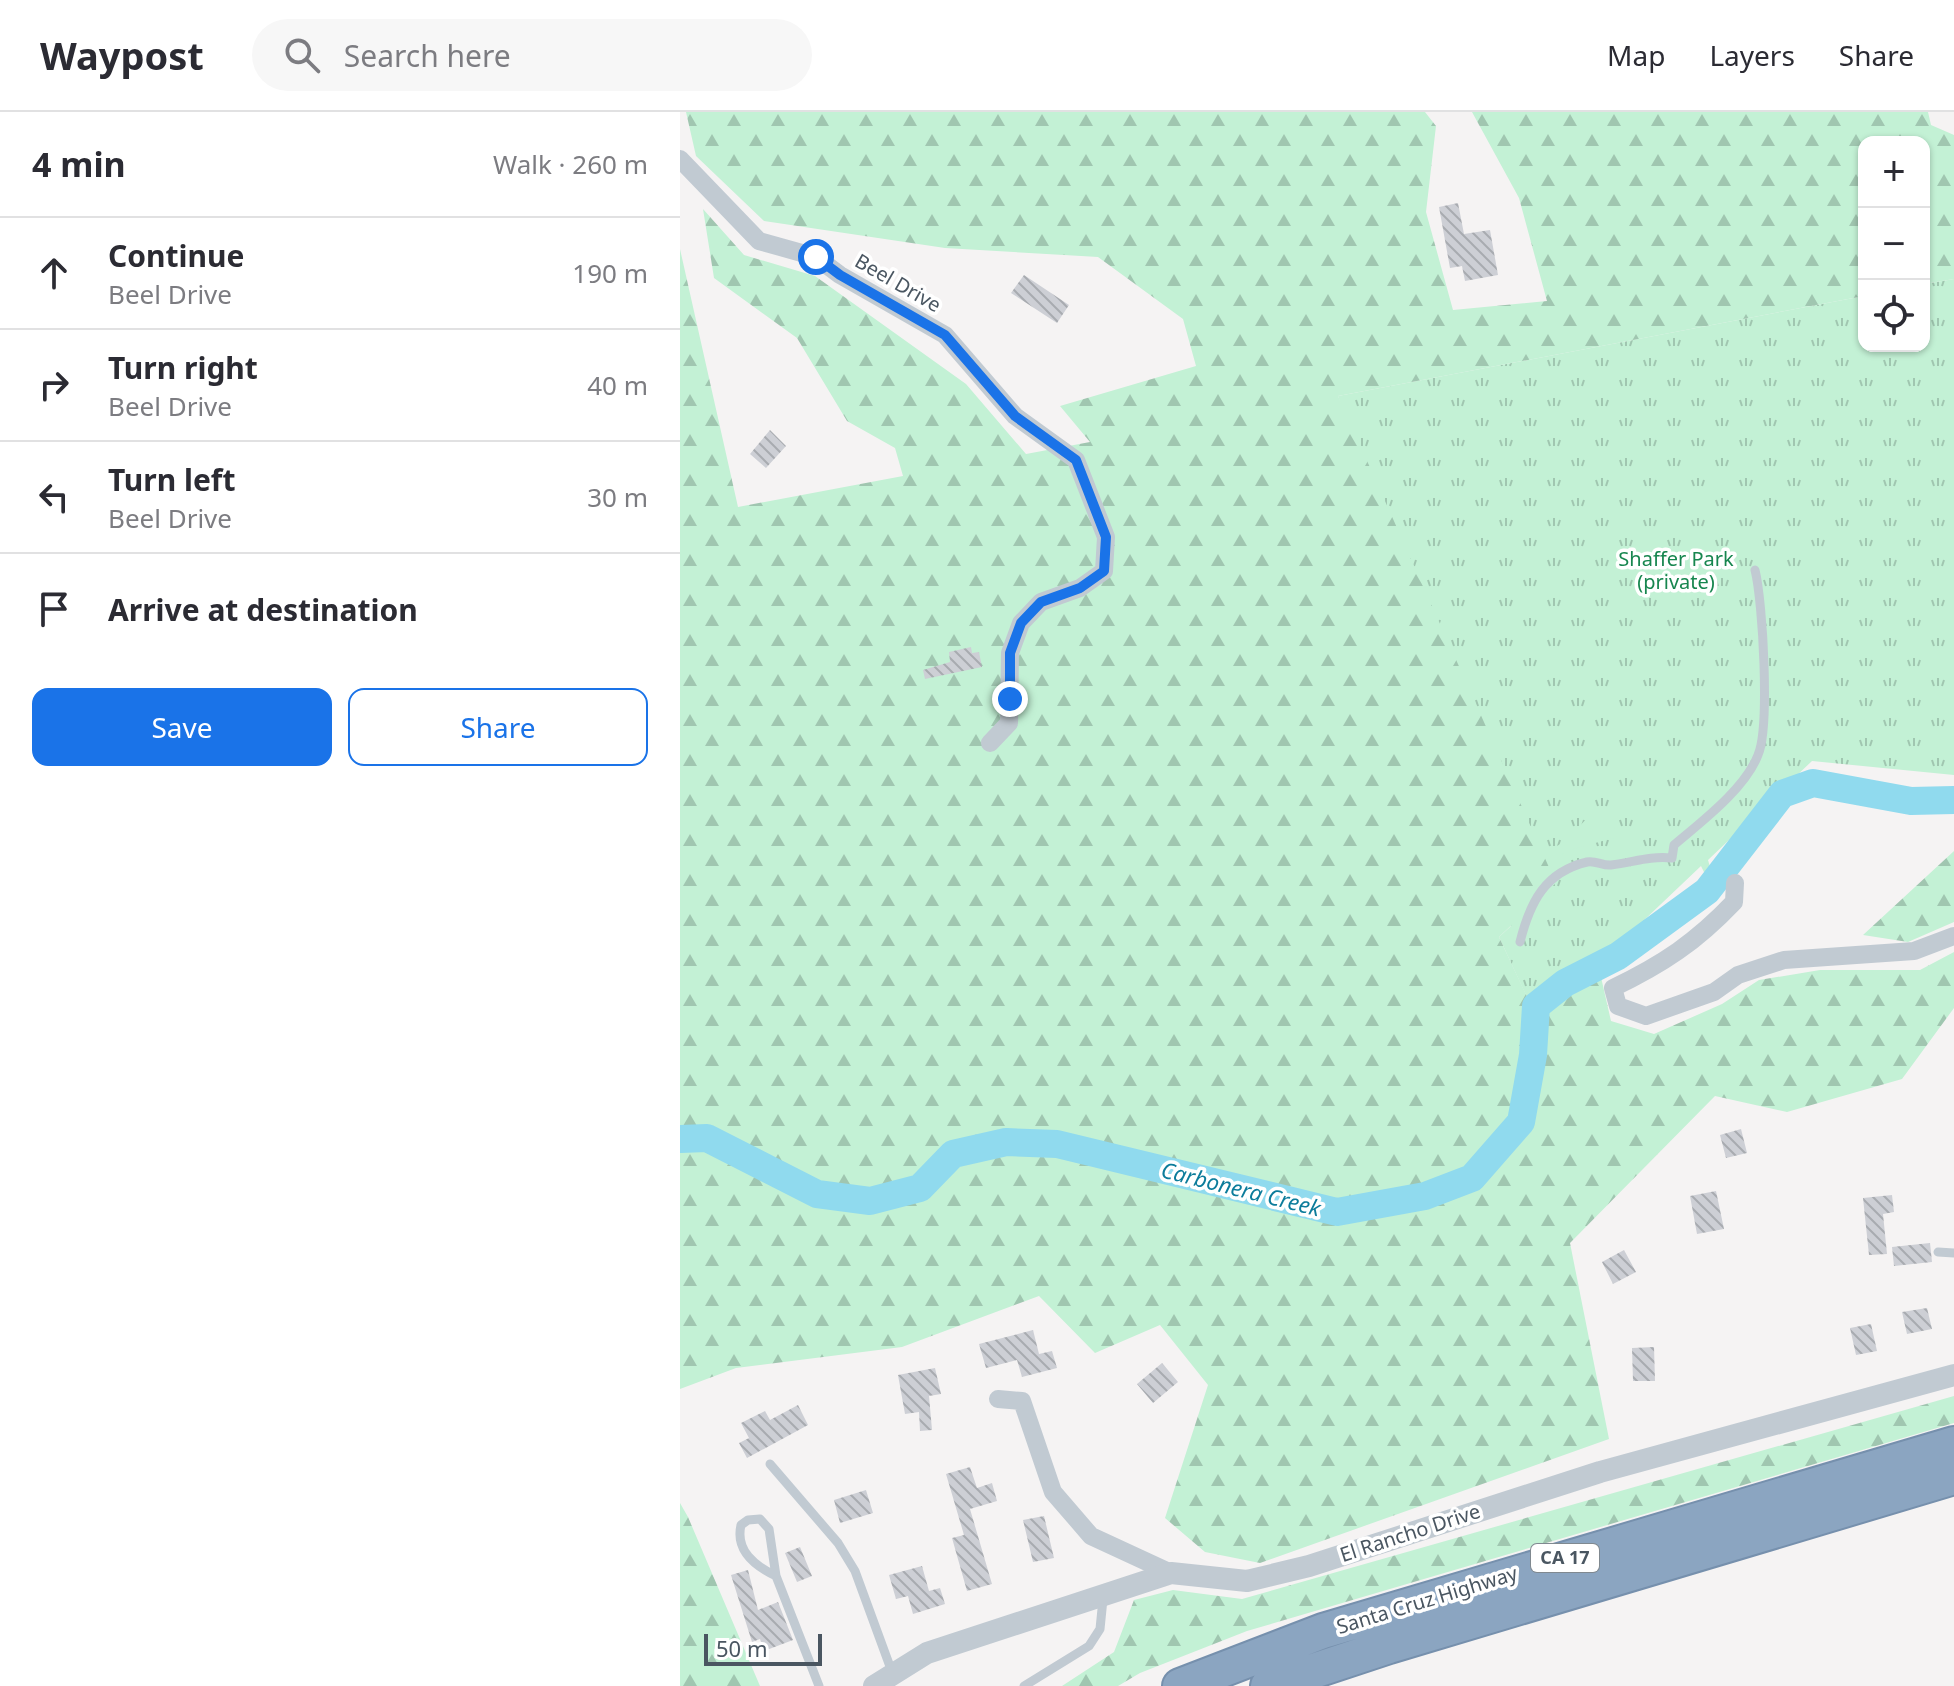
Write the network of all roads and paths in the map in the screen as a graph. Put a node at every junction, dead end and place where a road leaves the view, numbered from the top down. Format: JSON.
{"nodes":[{"id":1,"x":680,"y":159,"type":"edge"},
{"id":2,"x":1755,"y":570,"type":"dead end"},
{"id":3,"x":990,"y":743,"type":"dead end"},
{"id":4,"x":1735,"y":883,"type":"dead end"},
{"id":5,"x":1954,"y":936,"type":"edge"},
{"id":6,"x":1520,"y":942,"type":"dead end"},
{"id":7,"x":1938,"y":1252,"type":"dead end"},
{"id":8,"x":1954,"y":1253,"type":"edge"},
{"id":9,"x":1954,"y":1375,"type":"edge"},
{"id":10,"x":998,"y":1399,"type":"dead end"},
{"id":11,"x":1954,"y":1444,"type":"edge"},
{"id":12,"x":770,"y":1464,"type":"dead end"},
{"id":13,"x":1954,"y":1477,"type":"edge"},
{"id":14,"x":1171,"y":1573,"type":"junction"},
{"id":15,"x":776,"y":1576,"type":"junction"},
{"id":16,"x":1103,"y":1595,"type":"junction"},
{"id":17,"x":892,"y":1672,"type":"junction"},
{"id":18,"x":819,"y":1686,"type":"edge"},
{"id":19,"x":874,"y":1686,"type":"edge"},
{"id":20,"x":1024,"y":1686,"type":"edge"},
{"id":21,"x":1180,"y":1686,"type":"edge"},
{"id":22,"x":1268,"y":1686,"type":"edge"}],
"edges":[{"from":1,"to":3,"type":"street","name":"Beel Drive"},
{"from":2,"to":6,"type":"lane"},
{"from":4,"to":5,"type":"street"},
{"from":7,"to":8,"type":"lane"},
{"from":9,"to":14,"type":"street","name":"El Rancho Drive"},
{"from":10,"to":14,"type":"street"},
{"from":11,"to":21,"type":"highway","name":"Santa Cruz Highway","number":"CA 17"},
{"from":12,"to":17,"type":"lane"},
{"from":13,"to":22,"type":"highway","name":"Santa Cruz Highway","number":"CA 17"},
{"from":14,"to":16,"type":"street","name":"El Rancho Drive"},
{"from":15,"to":15,"type":"lane"},
{"from":15,"to":18,"type":"lane"},
{"from":16,"to":17,"type":"street","name":"El Rancho Drive"},
{"from":16,"to":20,"type":"lane"},
{"from":17,"to":19,"type":"street","name":"El Rancho Drive"}]}
